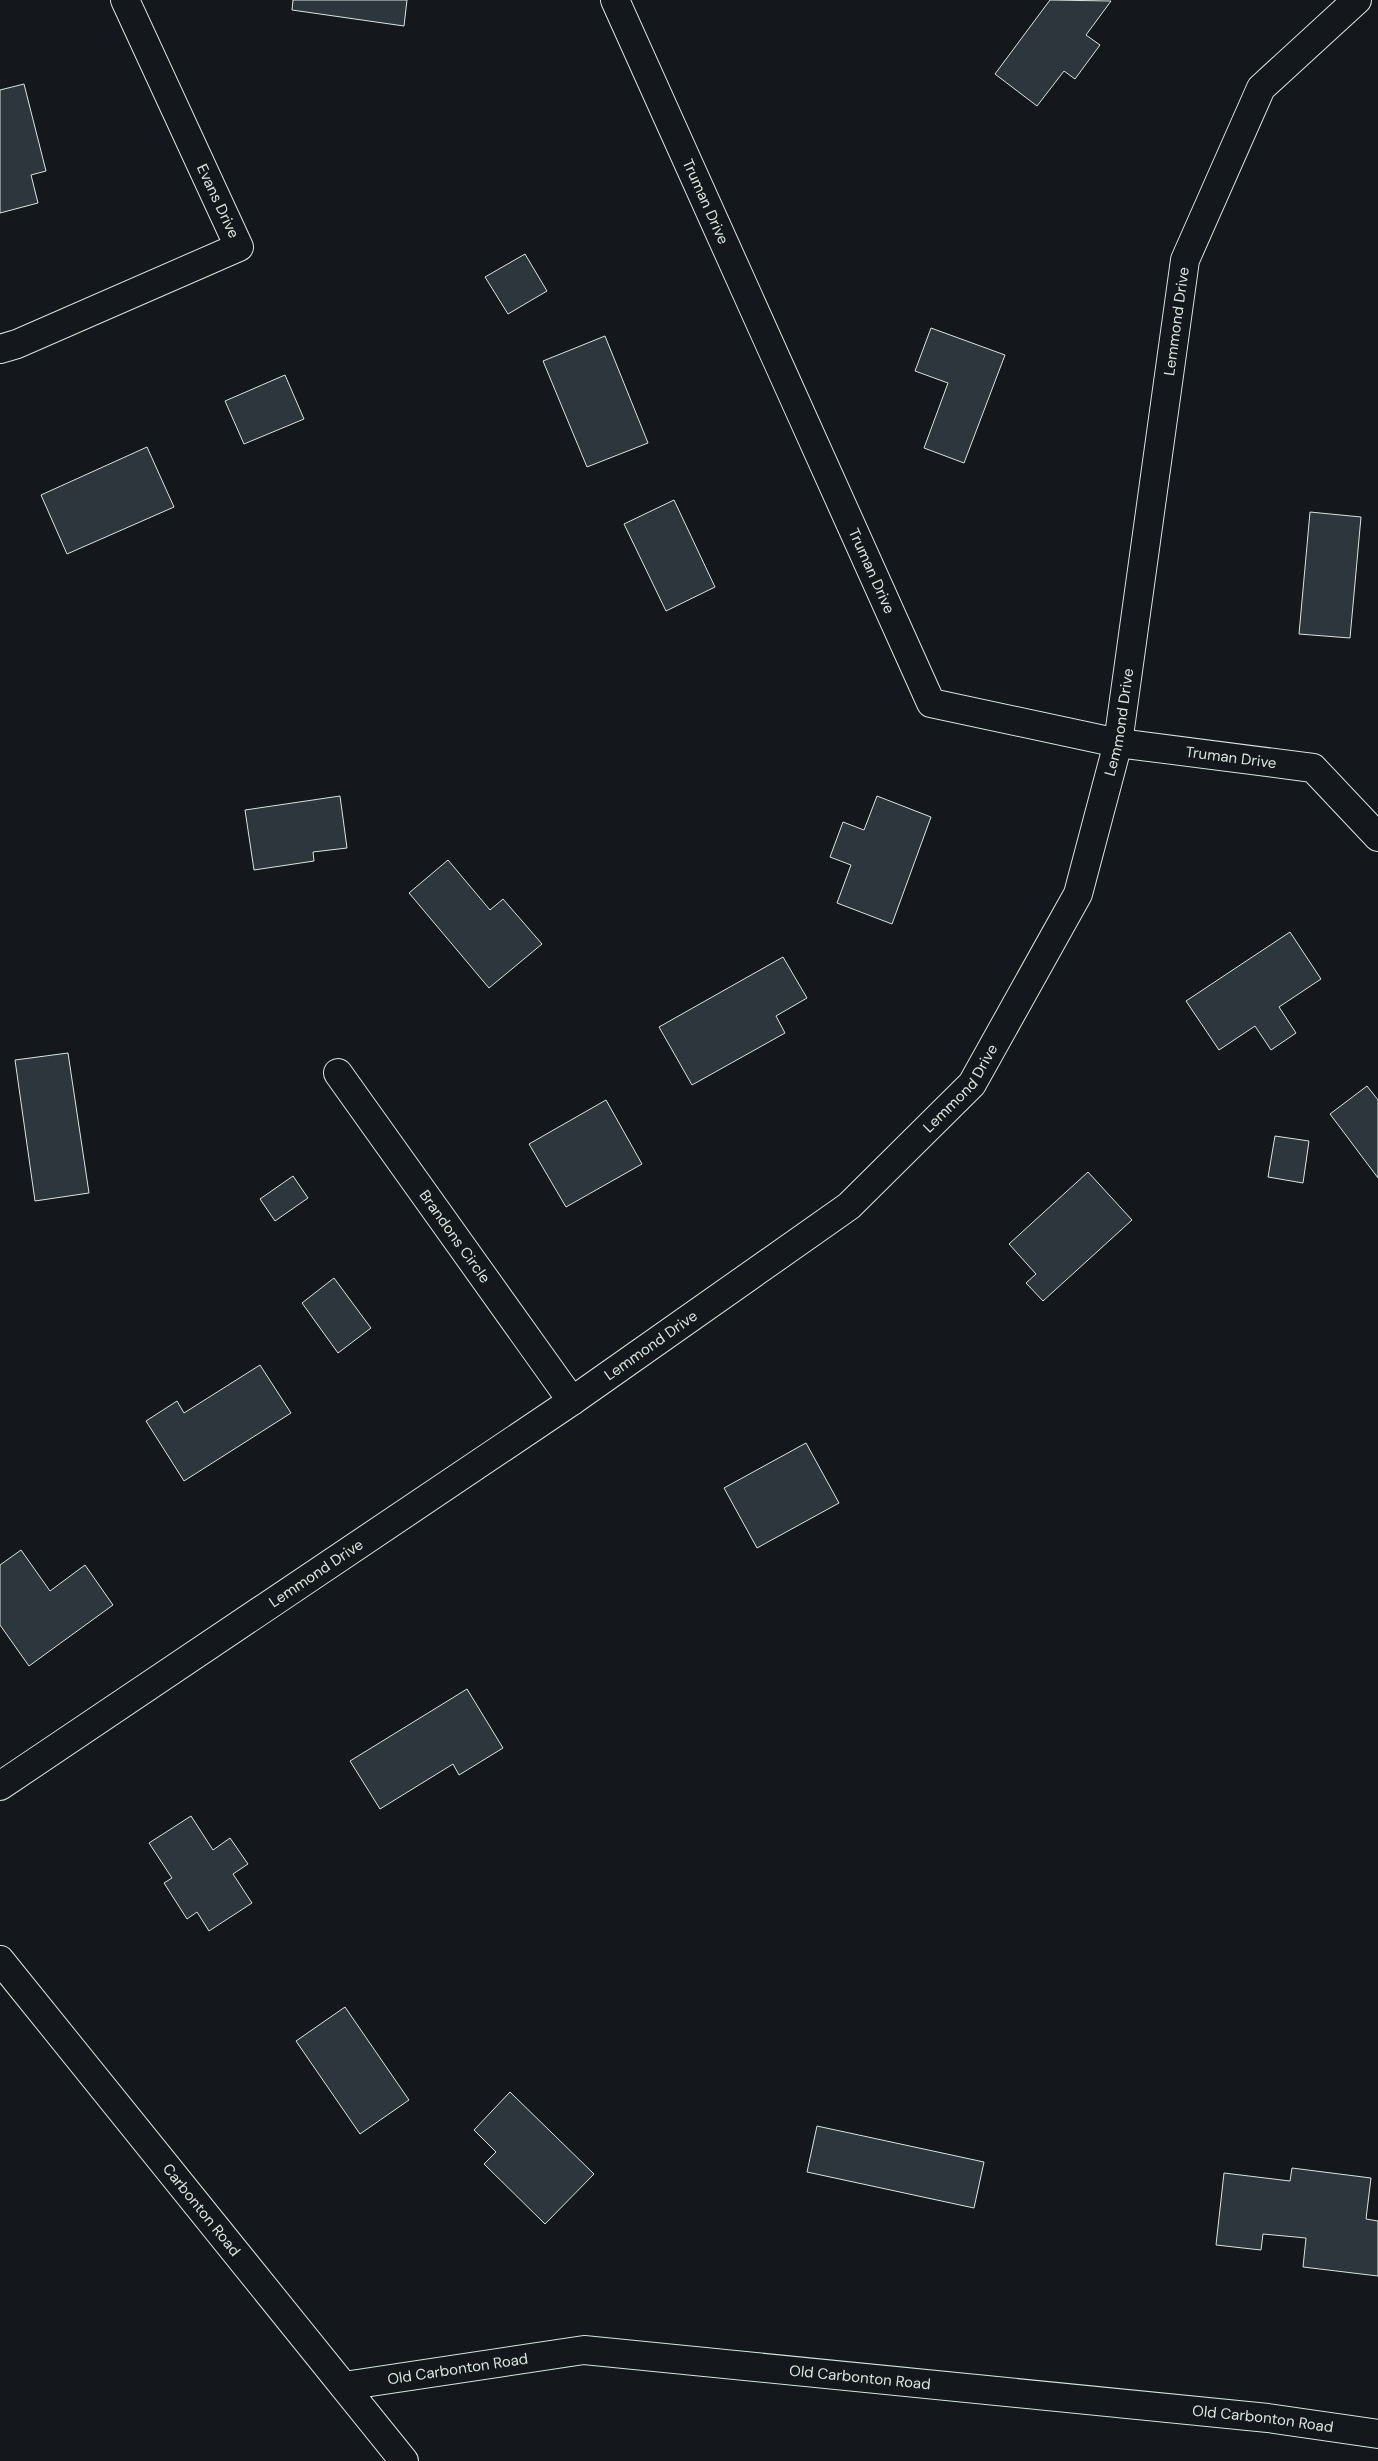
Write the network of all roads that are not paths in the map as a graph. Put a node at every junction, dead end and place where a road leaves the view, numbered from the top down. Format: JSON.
{"nodes":[{"id":1,"x":124,"y":0,"type":"edge"},
{"id":2,"x":615,"y":0,"type":"edge"},
{"id":3,"x":1357,"y":0,"type":"edge"},
{"id":4,"x":0,"y":349,"type":"edge"},
{"id":5,"x":1118,"y":743,"type":"junction"},
{"id":6,"x":1378,"y":837,"type":"edge"},
{"id":7,"x":338,"y":1073,"type":"dead end"},
{"id":8,"x":572,"y":1401,"type":"junction"},
{"id":9,"x":0,"y":1786,"type":"edge"},
{"id":10,"x":0,"y":1960,"type":"edge"},
{"id":11,"x":344,"y":2386,"type":"junction"},
{"id":12,"x":1378,"y":2434,"type":"edge"},
{"id":13,"x":404,"y":2461,"type":"edge"}],
"edges":[{"from":1,"to":4,"type":"street","name":"Evans Drive"},
{"from":2,"to":5,"type":"street","name":"Truman Drive"},
{"from":3,"to":5,"type":"street","name":"Lemmond Drive"},
{"from":5,"to":6,"type":"street","name":"Truman Drive"},
{"from":5,"to":8,"type":"street","name":"Lemmond Drive"},
{"from":7,"to":8,"type":"street","name":"Brandons Circle"},
{"from":8,"to":9,"type":"street","name":"Lemmond Drive"},
{"from":10,"to":11,"type":"street","name":"Carbonton Road"},
{"from":11,"to":12,"type":"street","name":"Old Carbonton Road"},
{"from":11,"to":13,"type":"street","name":"Carbonton Road"}]}
